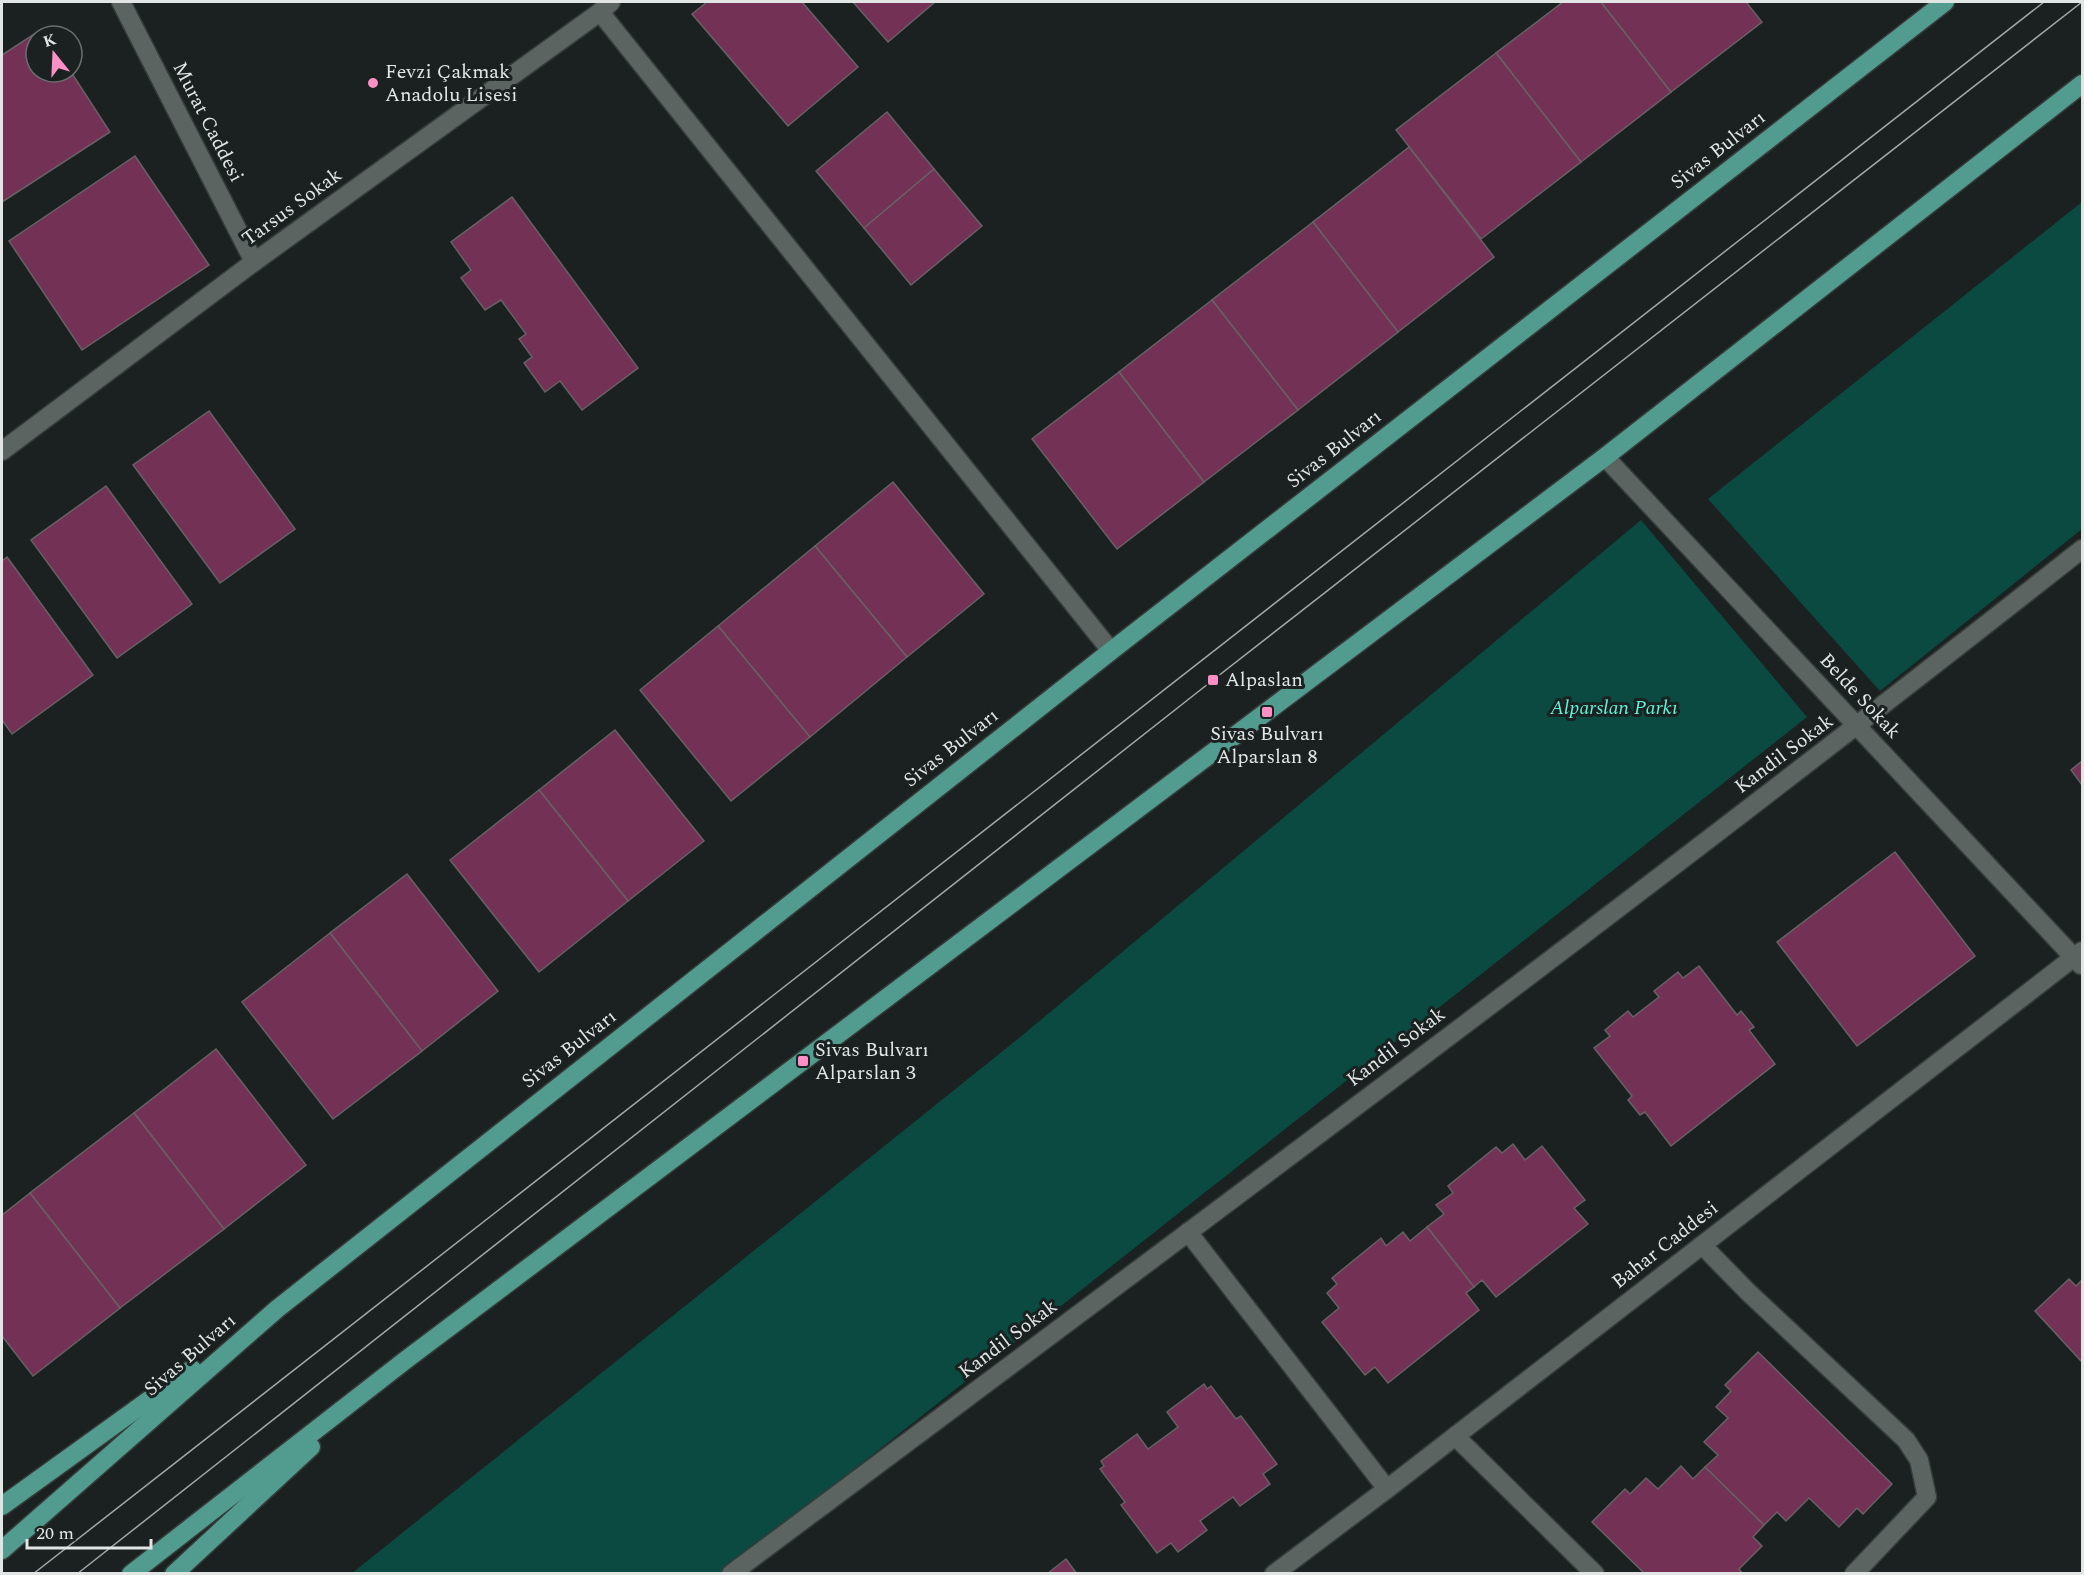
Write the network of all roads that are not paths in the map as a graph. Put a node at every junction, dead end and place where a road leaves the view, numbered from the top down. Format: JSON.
{"nodes":[{"id":1,"x":122,"y":2,"type":"edge"},
{"id":2,"x":1945,"y":2,"type":"edge"},
{"id":3,"x":605,"y":7,"type":"edge"},
{"id":4,"x":2082,"y":84,"type":"edge"},
{"id":5,"x":254,"y":262,"type":"junction"},
{"id":6,"x":2,"y":451,"type":"edge"},
{"id":7,"x":1605,"y":457,"type":"junction"},
{"id":8,"x":2082,"y":549,"type":"edge"},
{"id":9,"x":1111,"y":651,"type":"junction"},
{"id":10,"x":1857,"y":726,"type":"junction"},
{"id":11,"x":2079,"y":958,"type":"edge"},
{"id":12,"x":1188,"y":1232,"type":"junction"},
{"id":13,"x":1702,"y":1245,"type":"junction"},
{"id":14,"x":277,"y":1309,"type":"junction"},
{"id":15,"x":407,"y":1359,"type":"junction"},
{"id":16,"x":1455,"y":1436,"type":"junction"},
{"id":17,"x":1387,"y":1489,"type":"junction"},
{"id":18,"x":2,"y":1506,"type":"edge"},
{"id":19,"x":2,"y":1550,"type":"edge"},
{"id":20,"x":131,"y":1574,"type":"edge"},
{"id":21,"x":174,"y":1574,"type":"edge"},
{"id":22,"x":731,"y":1574,"type":"edge"},
{"id":23,"x":1274,"y":1574,"type":"edge"},
{"id":24,"x":1594,"y":1574,"type":"edge"},
{"id":25,"x":1854,"y":1574,"type":"edge"}],
"edges":[{"from":1,"to":5,"type":"street","name":"Murat Caddesi"},
{"from":2,"to":9,"type":"highway","name":"Sivas Bulvarı"},
{"from":3,"to":5,"type":"street","name":"Tarsus Sokak"},
{"from":3,"to":9,"type":"street"},
{"from":4,"to":7,"type":"highway"},
{"from":5,"to":6,"type":"street","name":"Tarsus Sokak"},
{"from":7,"to":10,"type":"street","name":"Belde Sokak"},
{"from":7,"to":15,"type":"highway"},
{"from":8,"to":10,"type":"street","name":"Kandil Sokak"},
{"from":9,"to":14,"type":"highway","name":"Sivas Bulvarı"},
{"from":10,"to":11,"type":"street","name":"Belde Sokak"},
{"from":10,"to":12,"type":"street","name":"Kandil Sokak"},
{"from":11,"to":13,"type":"street","name":"Bahar Caddesi"},
{"from":12,"to":17,"type":"street"},
{"from":12,"to":22,"type":"street","name":"Kandil Sokak"},
{"from":13,"to":16,"type":"street","name":"Bahar Caddesi"},
{"from":13,"to":25,"type":"street"},
{"from":14,"to":18,"type":"highway"},
{"from":14,"to":19,"type":"highway","name":"Sivas Bulvarı"},
{"from":15,"to":20,"type":"highway"},
{"from":15,"to":21,"type":"highway"},
{"from":16,"to":17,"type":"street","name":"Bahar Caddesi"},
{"from":16,"to":24,"type":"street"},
{"from":17,"to":23,"type":"street","name":"Bahar Caddesi"}]}
